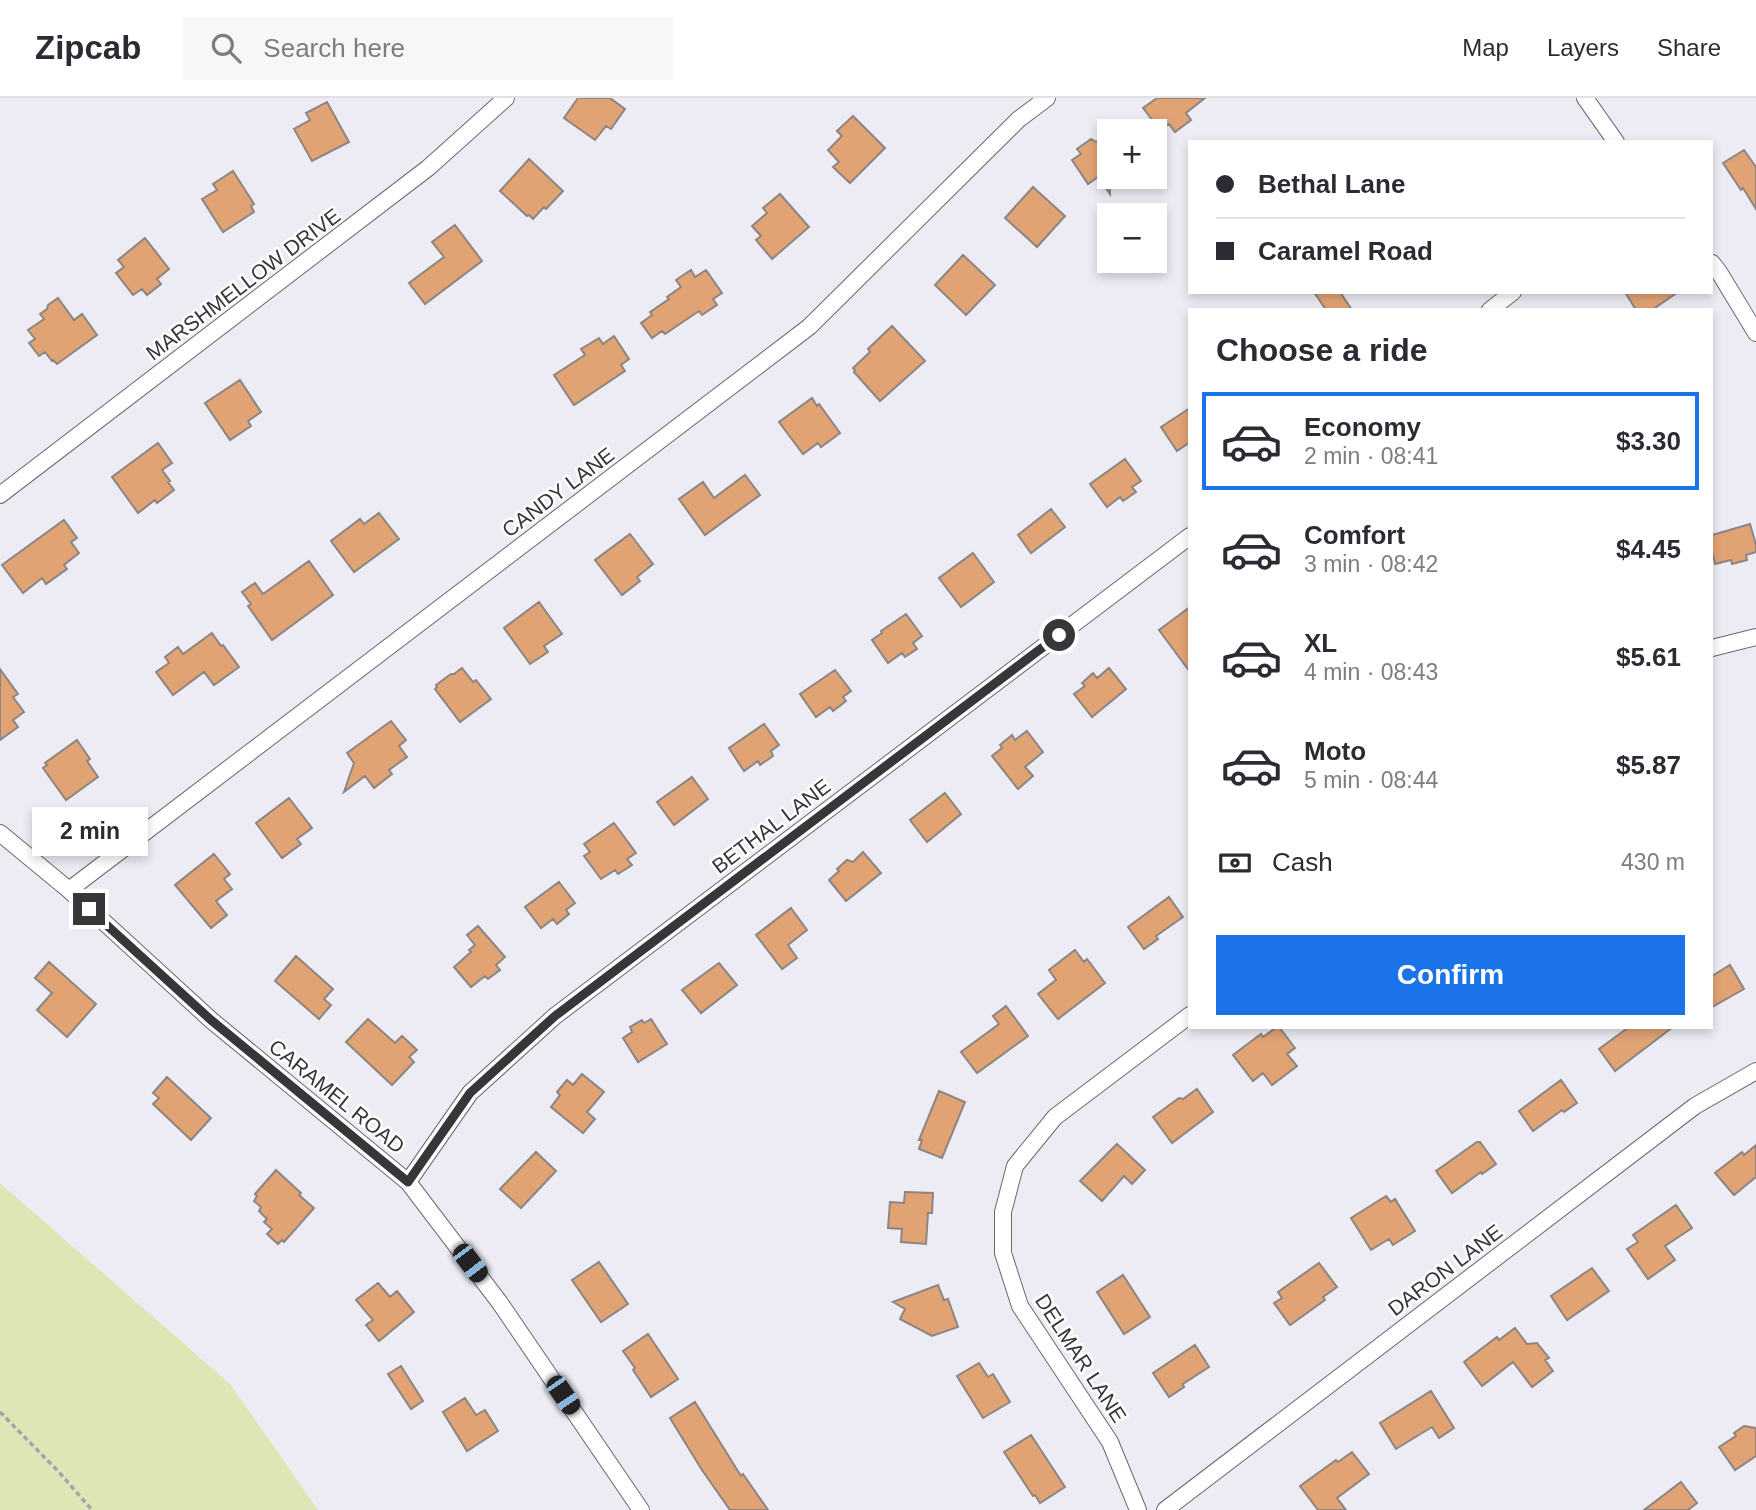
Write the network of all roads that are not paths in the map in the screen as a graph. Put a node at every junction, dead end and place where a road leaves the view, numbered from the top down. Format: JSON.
{"nodes":[{"id":1,"x":506,"y":98,"type":"edge"},
{"id":2,"x":1047,"y":98,"type":"edge"},
{"id":3,"x":1585,"y":98,"type":"edge"},
{"id":4,"x":1615,"y":140,"type":"edge"},
{"id":5,"x":1713,"y":264,"type":"edge"},
{"id":6,"x":1510,"y":294,"type":"edge"},
{"id":7,"x":1493,"y":308,"type":"edge"},
{"id":8,"x":1756,"y":333,"type":"edge"},
{"id":9,"x":0,"y":495,"type":"edge"},
{"id":10,"x":1188,"y":538,"type":"edge"},
{"id":11,"x":1756,"y":636,"type":"edge"},
{"id":12,"x":1713,"y":648,"type":"edge"},
{"id":13,"x":0,"y":833,"type":"edge"},
{"id":14,"x":69,"y":890,"type":"junction"},
{"id":15,"x":1188,"y":1017,"type":"edge"},
{"id":16,"x":1756,"y":1071,"type":"edge"},
{"id":17,"x":408,"y":1182,"type":"junction"},
{"id":18,"x":641,"y":1510,"type":"edge"},
{"id":19,"x":1138,"y":1510,"type":"edge"},
{"id":20,"x":1165,"y":1510,"type":"edge"}],
"edges":[{"from":1,"to":9,"type":"street","name":"MARSHMELLOW DRIVE"},
{"from":2,"to":14,"type":"street","name":"CANDY LANE"},
{"from":3,"to":4,"type":"street"},
{"from":5,"to":8,"type":"street"},
{"from":6,"to":7,"type":"street"},
{"from":10,"to":17,"type":"street","name":"BETHAL LANE"},
{"from":11,"to":12,"type":"street"},
{"from":13,"to":14,"type":"street","name":"CARAMEL ROAD"},
{"from":14,"to":17,"type":"street","name":"CARAMEL ROAD"},
{"from":15,"to":19,"type":"street","name":"DELMAR LANE"},
{"from":16,"to":20,"type":"street","name":"DARON LANE"},
{"from":17,"to":18,"type":"street","name":"CARAMEL ROAD"}]}
